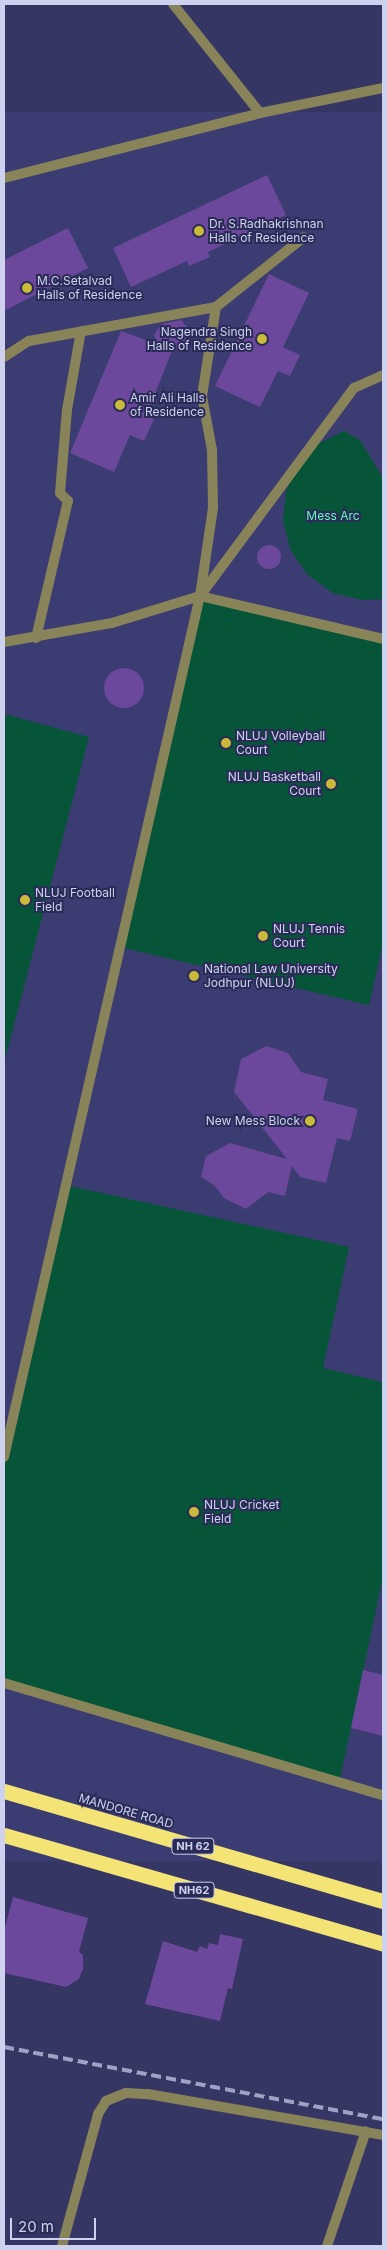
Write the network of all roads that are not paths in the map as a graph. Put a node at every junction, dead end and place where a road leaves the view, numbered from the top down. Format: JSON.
{"nodes":[{"id":1,"x":173,"y":4,"type":"edge"},
{"id":2,"x":383,"y":88,"type":"edge"},
{"id":3,"x":260,"y":113,"type":"junction"},
{"id":4,"x":4,"y":178,"type":"edge"},
{"id":5,"x":304,"y":237,"type":"dead end"},
{"id":6,"x":216,"y":307,"type":"junction"},
{"id":7,"x":81,"y":331,"type":"junction"},
{"id":8,"x":4,"y":357,"type":"edge"},
{"id":9,"x":383,"y":375,"type":"edge"},
{"id":10,"x":200,"y":596,"type":"junction"},
{"id":11,"x":36,"y":638,"type":"junction"},
{"id":12,"x":383,"y":639,"type":"edge"},
{"id":13,"x":4,"y":642,"type":"edge"},
{"id":14,"x":4,"y":1458,"type":"edge"},
{"id":15,"x":4,"y":1683,"type":"edge"},
{"id":16,"x":4,"y":1791,"type":"edge"},
{"id":17,"x":383,"y":1796,"type":"edge"},
{"id":18,"x":4,"y":1835,"type":"edge"},
{"id":19,"x":383,"y":1901,"type":"edge"},
{"id":20,"x":383,"y":1944,"type":"edge"},
{"id":21,"x":366,"y":2131,"type":"junction"},
{"id":22,"x":383,"y":2135,"type":"edge"},
{"id":23,"x":65,"y":2245,"type":"edge"},
{"id":24,"x":327,"y":2246,"type":"edge"}],
"edges":[{"from":1,"to":3,"type":"street"},
{"from":2,"to":3,"type":"street"},
{"from":3,"to":4,"type":"street"},
{"from":5,"to":6,"type":"street"},
{"from":6,"to":7,"type":"street"},
{"from":6,"to":10,"type":"street"},
{"from":7,"to":8,"type":"street"},
{"from":7,"to":11,"type":"street"},
{"from":9,"to":10,"type":"street"},
{"from":10,"to":11,"type":"street"},
{"from":10,"to":12,"type":"street"},
{"from":10,"to":14,"type":"street"},
{"from":11,"to":13,"type":"street"},
{"from":15,"to":17,"type":"street"},
{"from":16,"to":19,"type":"highway","name":"MANDORE ROAD","number":"NH 62"},
{"from":18,"to":20,"type":"highway","number":"NH62"},
{"from":21,"to":22,"type":"street"},
{"from":21,"to":23,"type":"street"},
{"from":21,"to":24,"type":"street"}]}
